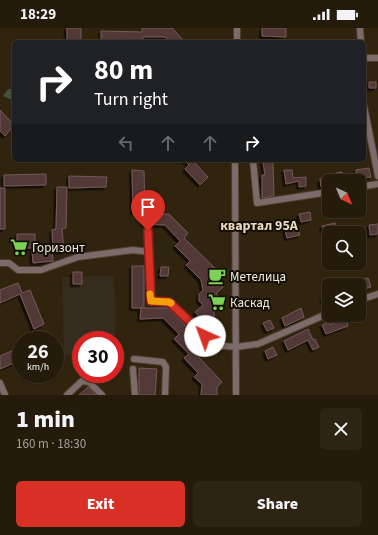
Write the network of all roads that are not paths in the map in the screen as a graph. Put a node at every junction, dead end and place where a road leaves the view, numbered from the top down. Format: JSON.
{"nodes":[{"id":1,"x":237,"y":28,"type":"edge"},
{"id":2,"x":360,"y":28,"type":"edge"},
{"id":3,"x":237,"y":40,"type":"edge"},
{"id":4,"x":361,"y":40,"type":"edge"},
{"id":5,"x":366,"y":58,"type":"edge"},
{"id":6,"x":378,"y":58,"type":"edge"},
{"id":7,"x":366,"y":116,"type":"edge"},
{"id":8,"x":235,"y":162,"type":"edge"},
{"id":9,"x":254,"y":162,"type":"edge"},
{"id":10,"x":378,"y":176,"type":"edge"},
{"id":11,"x":378,"y":184,"type":"edge"},
{"id":12,"x":366,"y":186,"type":"edge"},
{"id":13,"x":322,"y":193,"type":"edge"},
{"id":14,"x":148,"y":231,"type":"dead end"},
{"id":15,"x":149,"y":252,"type":"junction"},
{"id":16,"x":0,"y":263,"type":"edge"},
{"id":17,"x":378,"y":294,"type":"edge"},
{"id":18,"x":366,"y":298,"type":"edge"},
{"id":19,"x":322,"y":316,"type":"edge"},
{"id":20,"x":236,"y":347,"type":"junction"},
{"id":21,"x":134,"y":359,"type":"dead end"},
{"id":22,"x":133,"y":370,"type":"dead end"},
{"id":23,"x":0,"y":383,"type":"edge"},
{"id":24,"x":5,"y":395,"type":"edge"},
{"id":25,"x":67,"y":395,"type":"edge"},
{"id":26,"x":102,"y":395,"type":"edge"},
{"id":27,"x":135,"y":395,"type":"edge"},
{"id":28,"x":165,"y":395,"type":"edge"},
{"id":29,"x":236,"y":395,"type":"edge"}],
"edges":[{"from":1,"to":3,"type":"street"},
{"from":2,"to":4,"type":"street"},
{"from":5,"to":6,"type":"street"},
{"from":7,"to":10,"type":"street"},
{"from":8,"to":20,"type":"street"},
{"from":9,"to":13,"type":"street"},
{"from":11,"to":12,"type":"street"},
{"from":14,"to":15,"type":"street"},
{"from":15,"to":16,"type":"street"},
{"from":15,"to":20,"type":"street"},
{"from":17,"to":18,"type":"street"},
{"from":19,"to":20,"type":"street"},
{"from":20,"to":29,"type":"street"},
{"from":21,"to":28,"type":"street"},
{"from":22,"to":27,"type":"street"},
{"from":23,"to":24,"type":"street"},
{"from":25,"to":26,"type":"street"}]}
